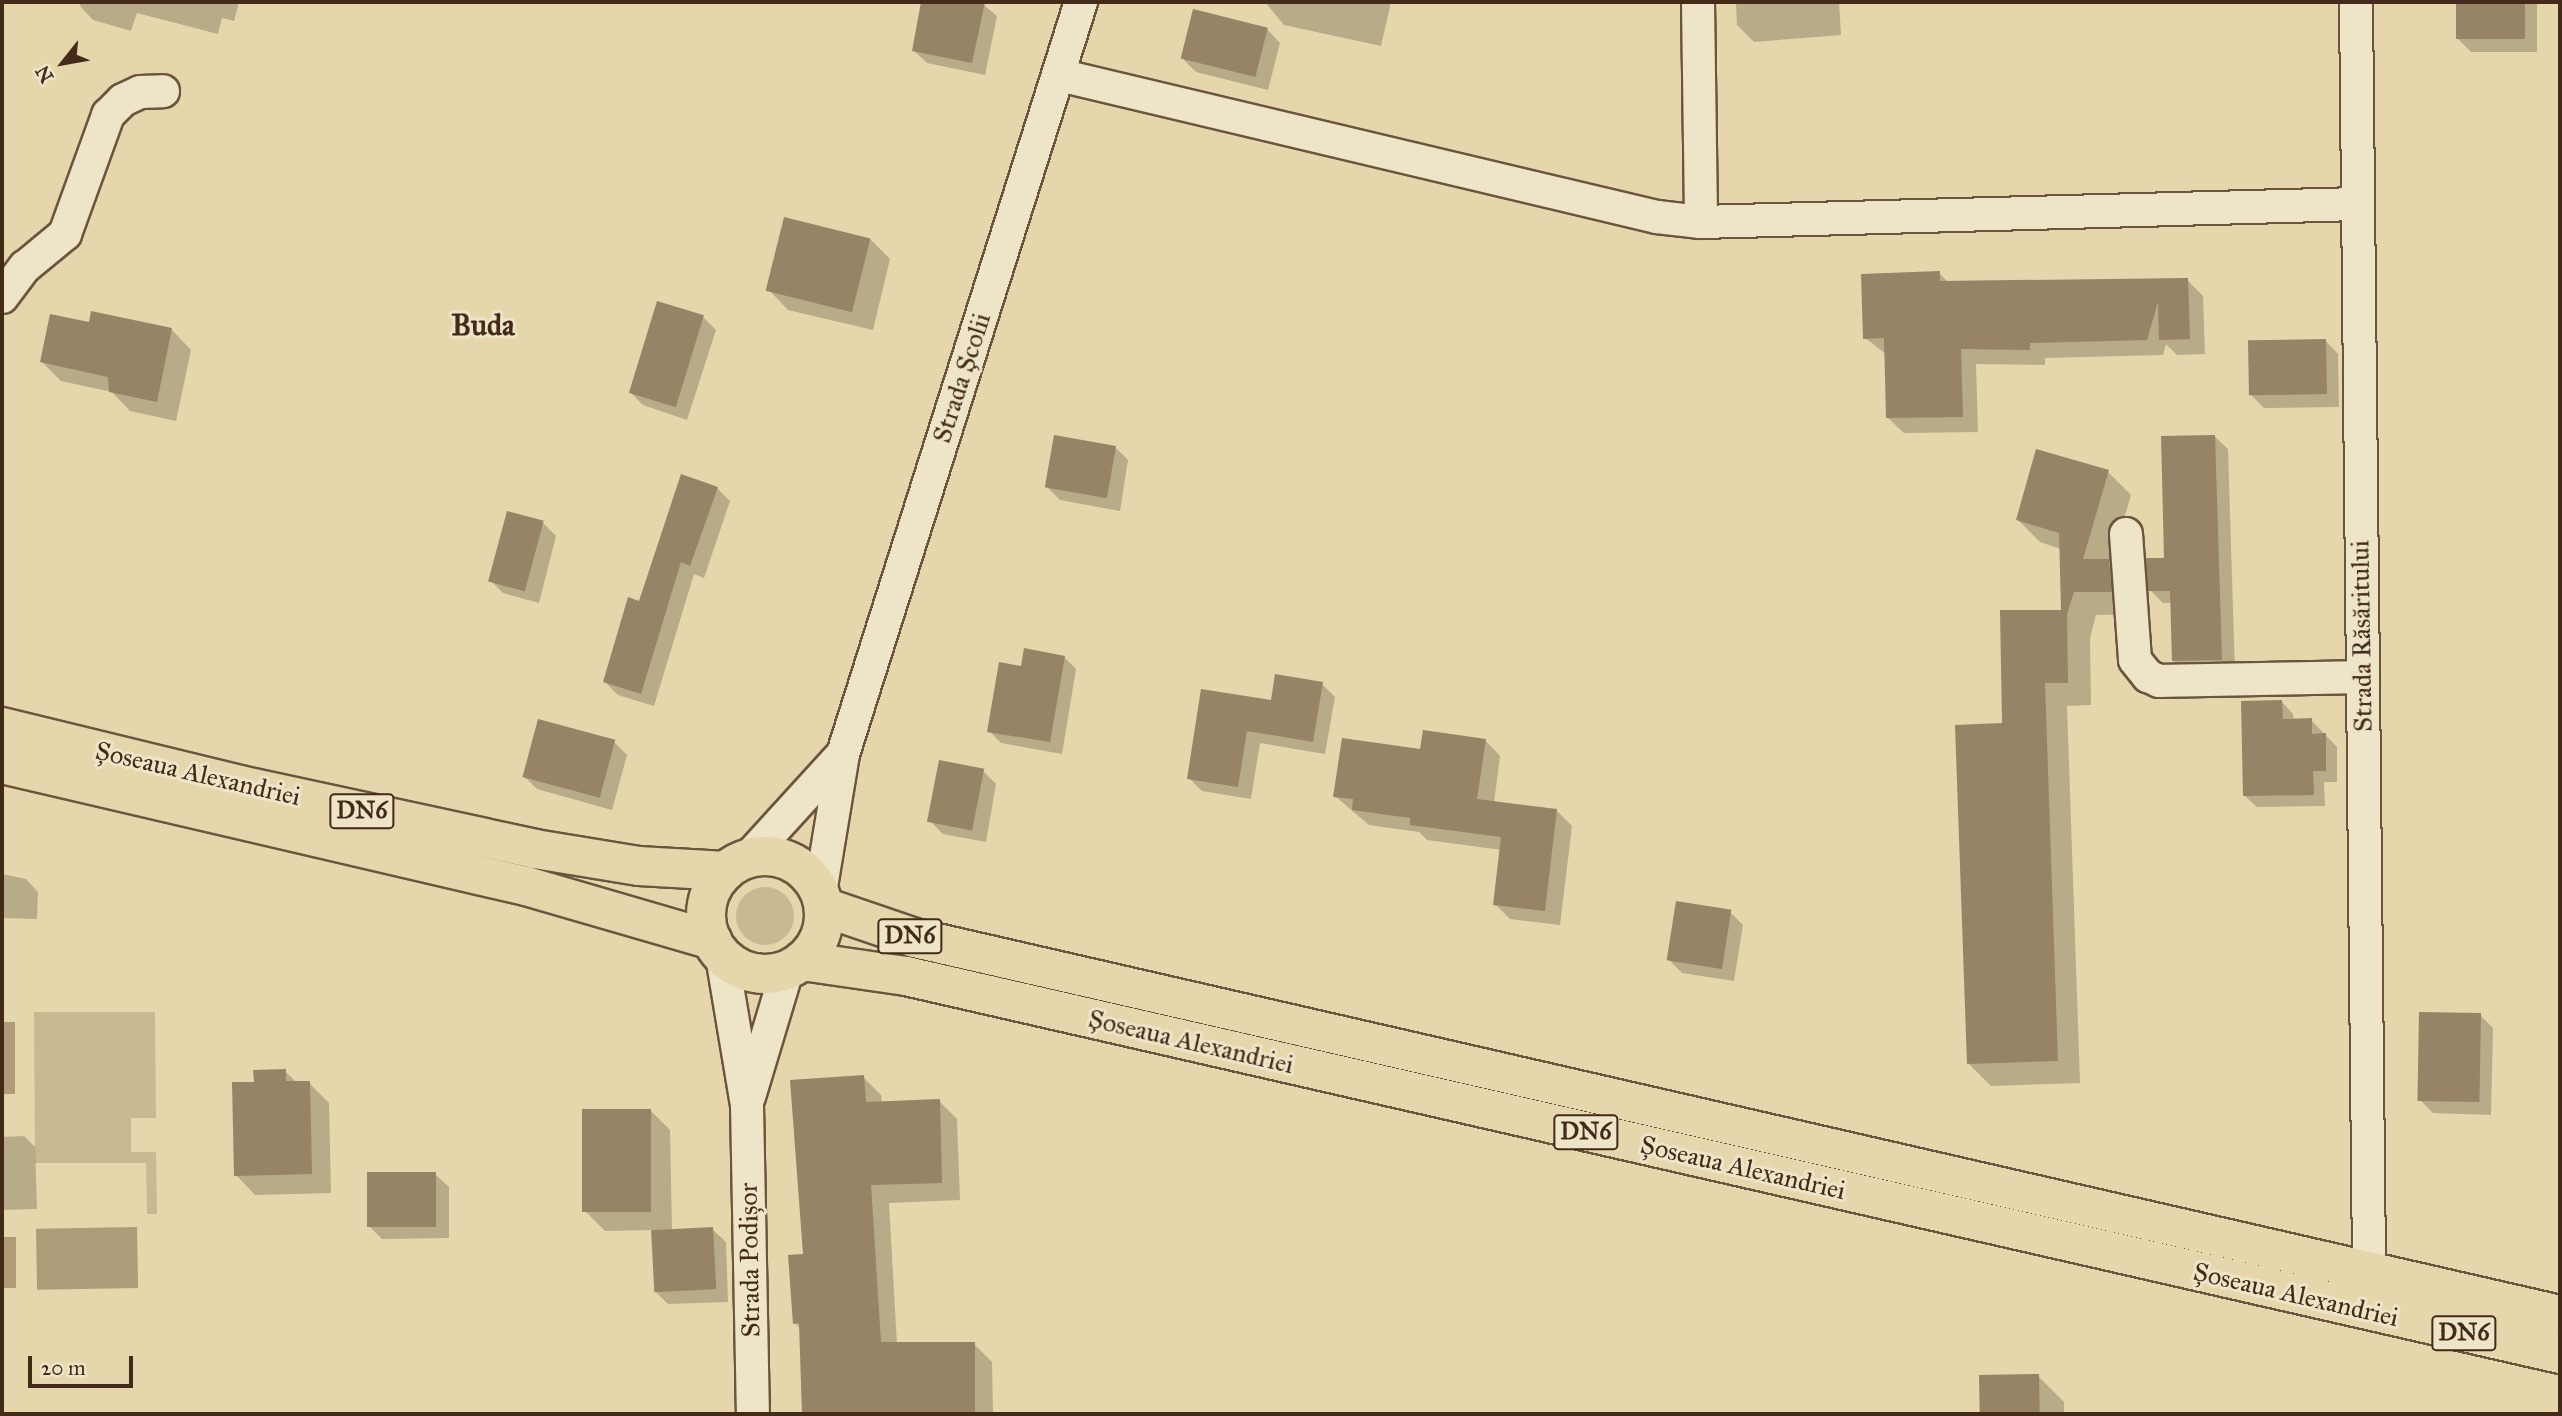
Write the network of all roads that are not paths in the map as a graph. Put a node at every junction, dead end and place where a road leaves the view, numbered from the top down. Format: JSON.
{"nodes":[{"id":1,"x":1081,"y":2,"type":"edge"},
{"id":2,"x":1698,"y":2,"type":"edge"},
{"id":3,"x":2356,"y":2,"type":"edge"},
{"id":4,"x":1059,"y":75,"type":"junction"},
{"id":5,"x":163,"y":91,"type":"dead end"},
{"id":6,"x":2358,"y":204,"type":"junction"},
{"id":7,"x":1701,"y":222,"type":"junction"},
{"id":8,"x":2,"y":297,"type":"edge"},
{"id":9,"x":2126,"y":534,"type":"dead end"},
{"id":10,"x":2363,"y":677,"type":"junction"},
{"id":11,"x":2,"y":727,"type":"edge"},
{"id":12,"x":843,"y":754,"type":"junction"},
{"id":13,"x":9,"y":768,"type":"edge"},
{"id":14,"x":736,"y":865,"type":"junction"},
{"id":15,"x":822,"y":900,"type":"junction"},
{"id":16,"x":717,"y":948,"type":"junction"},
{"id":17,"x":795,"y":966,"type":"junction"},
{"id":18,"x":747,"y":1105,"type":"junction"},
{"id":19,"x":2369,"y":1270,"type":"junction"},
{"id":20,"x":2560,"y":1315,"type":"edge"},
{"id":21,"x":2560,"y":1354,"type":"edge"},
{"id":22,"x":753,"y":1414,"type":"edge"}],
"edges":[{"from":1,"to":4,"type":"street","name":"Strada Școlii"},
{"from":2,"to":7,"type":"street"},
{"from":3,"to":6,"type":"street","name":"Strada Răsăritului"},
{"from":4,"to":7,"type":"street"},
{"from":4,"to":12,"type":"street","name":"Strada Școlii"},
{"from":5,"to":8,"type":"street"},
{"from":6,"to":7,"type":"street"},
{"from":6,"to":10,"type":"street","name":"Strada Răsăritului"},
{"from":9,"to":10,"type":"street"},
{"from":10,"to":19,"type":"street","name":"Strada Răsăritului"},
{"from":11,"to":14,"type":"highway","name":"Șoseaua Alexandriei","number":"DN6"},
{"from":12,"to":14,"type":"street","name":"Strada Școlii"},
{"from":12,"to":15,"type":"street","name":"Strada Școlii"},
{"from":13,"to":16,"type":"highway","name":"Șoseaua Alexandriei","number":"DN6"},
{"from":14,"to":15,"type":"highway","name":"Șoseaua Alexandriei","number":"DN6"},
{"from":14,"to":16,"type":"highway"},
{"from":15,"to":17,"type":"highway"},
{"from":15,"to":19,"type":"highway","name":"Șoseaua Alexandriei","number":"DN6"},
{"from":16,"to":17,"type":"highway","name":"Șoseaua Alexandriei","number":"DN6"},
{"from":16,"to":18,"type":"street","name":"Strada Podișor"},
{"from":17,"to":18,"type":"street","name":"Strada Podișor"},
{"from":17,"to":21,"type":"highway","name":"Șoseaua Alexandriei","number":"DN6"},
{"from":18,"to":22,"type":"street","name":"Strada Podișor"},
{"from":19,"to":20,"type":"highway","name":"Șoseaua Alexandriei","number":"DN6"}]}
